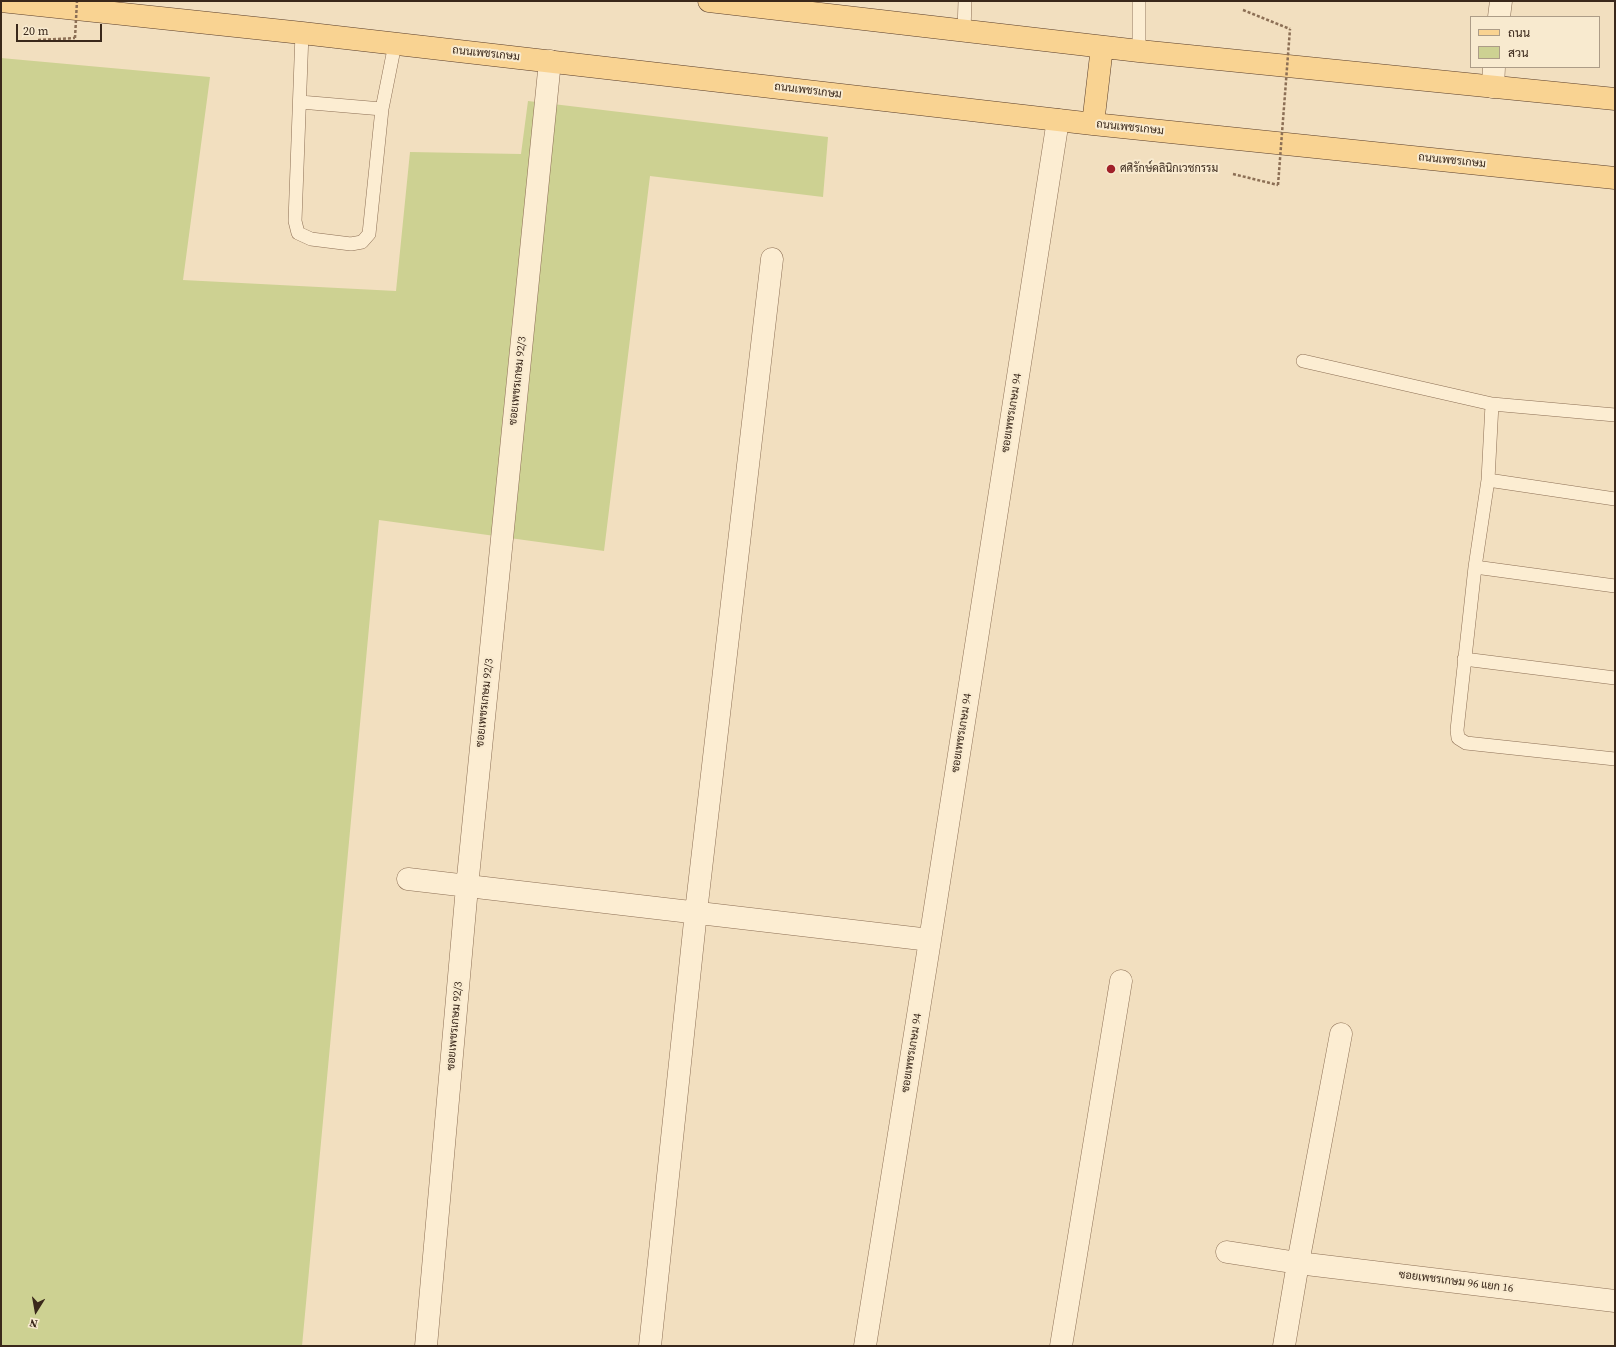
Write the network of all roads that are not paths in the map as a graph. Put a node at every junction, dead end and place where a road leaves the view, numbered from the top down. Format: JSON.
{"nodes":[{"id":1,"x":1,"y":1,"type":"edge"},
{"id":2,"x":709,"y":1,"type":"edge"},
{"id":3,"x":965,"y":1,"type":"edge"},
{"id":4,"x":1139,"y":1,"type":"edge"},
{"id":5,"x":1501,"y":1,"type":"edge"},
{"id":6,"x":786,"y":6,"type":"edge"},
{"id":7,"x":1500,"y":16,"type":"edge"},
{"id":8,"x":964,"y":30,"type":"junction"},
{"id":9,"x":302,"y":33,"type":"junction"},
{"id":10,"x":395,"y":44,"type":"junction"},
{"id":11,"x":1102,"y":47,"type":"junction"},
{"id":12,"x":1139,"y":51,"type":"junction"},
{"id":13,"x":550,"y":61,"type":"junction"},
{"id":14,"x":1494,"y":77,"type":"edge"},
{"id":15,"x":1615,"y":99,"type":"edge"},
{"id":16,"x":300,"y":102,"type":"junction"},
{"id":17,"x":382,"y":108,"type":"junction"},
{"id":18,"x":1058,"y":120,"type":"junction"},
{"id":19,"x":1093,"y":124,"type":"junction"},
{"id":20,"x":1615,"y":178,"type":"edge"},
{"id":21,"x":772,"y":259,"type":"dead end"},
{"id":22,"x":1303,"y":361,"type":"dead end"},
{"id":23,"x":1492,"y":404,"type":"junction"},
{"id":24,"x":1615,"y":416,"type":"edge"},
{"id":25,"x":1488,"y":480,"type":"junction"},
{"id":26,"x":1615,"y":499,"type":"edge"},
{"id":27,"x":1475,"y":567,"type":"junction"},
{"id":28,"x":1615,"y":586,"type":"edge"},
{"id":29,"x":1464,"y":659,"type":"junction"},
{"id":30,"x":1615,"y":678,"type":"edge"},
{"id":31,"x":1615,"y":759,"type":"edge"},
{"id":32,"x":408,"y":879,"type":"dead end"},
{"id":33,"x":467,"y":887,"type":"junction"},
{"id":34,"x":696,"y":912,"type":"junction"},
{"id":35,"x":930,"y":940,"type":"junction"},
{"id":36,"x":1121,"y":981,"type":"dead end"},
{"id":37,"x":1342,"y":1034,"type":"dead end"},
{"id":38,"x":1227,"y":1252,"type":"dead end"},
{"id":39,"x":1298,"y":1263,"type":"junction"},
{"id":40,"x":1615,"y":1301,"type":"edge"},
{"id":41,"x":426,"y":1346,"type":"edge"},
{"id":42,"x":650,"y":1346,"type":"edge"},
{"id":43,"x":865,"y":1346,"type":"edge"},
{"id":44,"x":1061,"y":1346,"type":"edge"},
{"id":45,"x":1284,"y":1346,"type":"edge"}],
"edges":[{"from":1,"to":9,"type":"main road","name":"ถนนเพชรเกษม"},
{"from":2,"to":6,"type":"main road"},
{"from":3,"to":8,"type":"lane"},
{"from":4,"to":12,"type":"lane"},
{"from":5,"to":7,"type":"street"},
{"from":6,"to":8,"type":"main road"},
{"from":8,"to":11,"type":"main road"},
{"from":9,"to":10,"type":"main road","name":"ถนนเพชรเกษม"},
{"from":9,"to":16,"type":"lane"},
{"from":10,"to":13,"type":"main road","name":"ถนนเพชรเกษม"},
{"from":10,"to":17,"type":"lane"},
{"from":11,"to":12,"type":"main road"},
{"from":11,"to":19,"type":"main road"},
{"from":12,"to":14,"type":"main road"},
{"from":13,"to":18,"type":"main road","name":"ถนนเพชรเกษม"},
{"from":13,"to":33,"type":"street","name":"ซอยเพชรเกษม 92/3"},
{"from":14,"to":15,"type":"main road"},
{"from":16,"to":17,"type":"lane"},
{"from":16,"to":17,"type":"lane"},
{"from":18,"to":19,"type":"main road","name":"ถนนเพชรเกษม"},
{"from":18,"to":35,"type":"street","name":"ซอยเพชรเกษม 94"},
{"from":19,"to":20,"type":"main road","name":"ถนนเพชรเกษม"},
{"from":21,"to":34,"type":"street"},
{"from":22,"to":23,"type":"lane"},
{"from":23,"to":24,"type":"lane"},
{"from":23,"to":25,"type":"lane"},
{"from":25,"to":26,"type":"lane"},
{"from":25,"to":27,"type":"lane"},
{"from":27,"to":28,"type":"lane"},
{"from":27,"to":29,"type":"lane"},
{"from":29,"to":30,"type":"lane"},
{"from":29,"to":31,"type":"lane"},
{"from":32,"to":33,"type":"street"},
{"from":33,"to":34,"type":"street"},
{"from":33,"to":41,"type":"street","name":"ซอยเพชรเกษม 92/3"},
{"from":34,"to":35,"type":"street"},
{"from":34,"to":42,"type":"street"},
{"from":35,"to":43,"type":"street","name":"ซอยเพชรเกษม 94"},
{"from":36,"to":44,"type":"street"},
{"from":37,"to":39,"type":"street"},
{"from":38,"to":39,"type":"street","name":"ซอยเพชรเกษม 96 แยก 16"},
{"from":39,"to":40,"type":"street","name":"ซอยเพชรเกษม 96 แยก 16"},
{"from":39,"to":45,"type":"street"}]}
